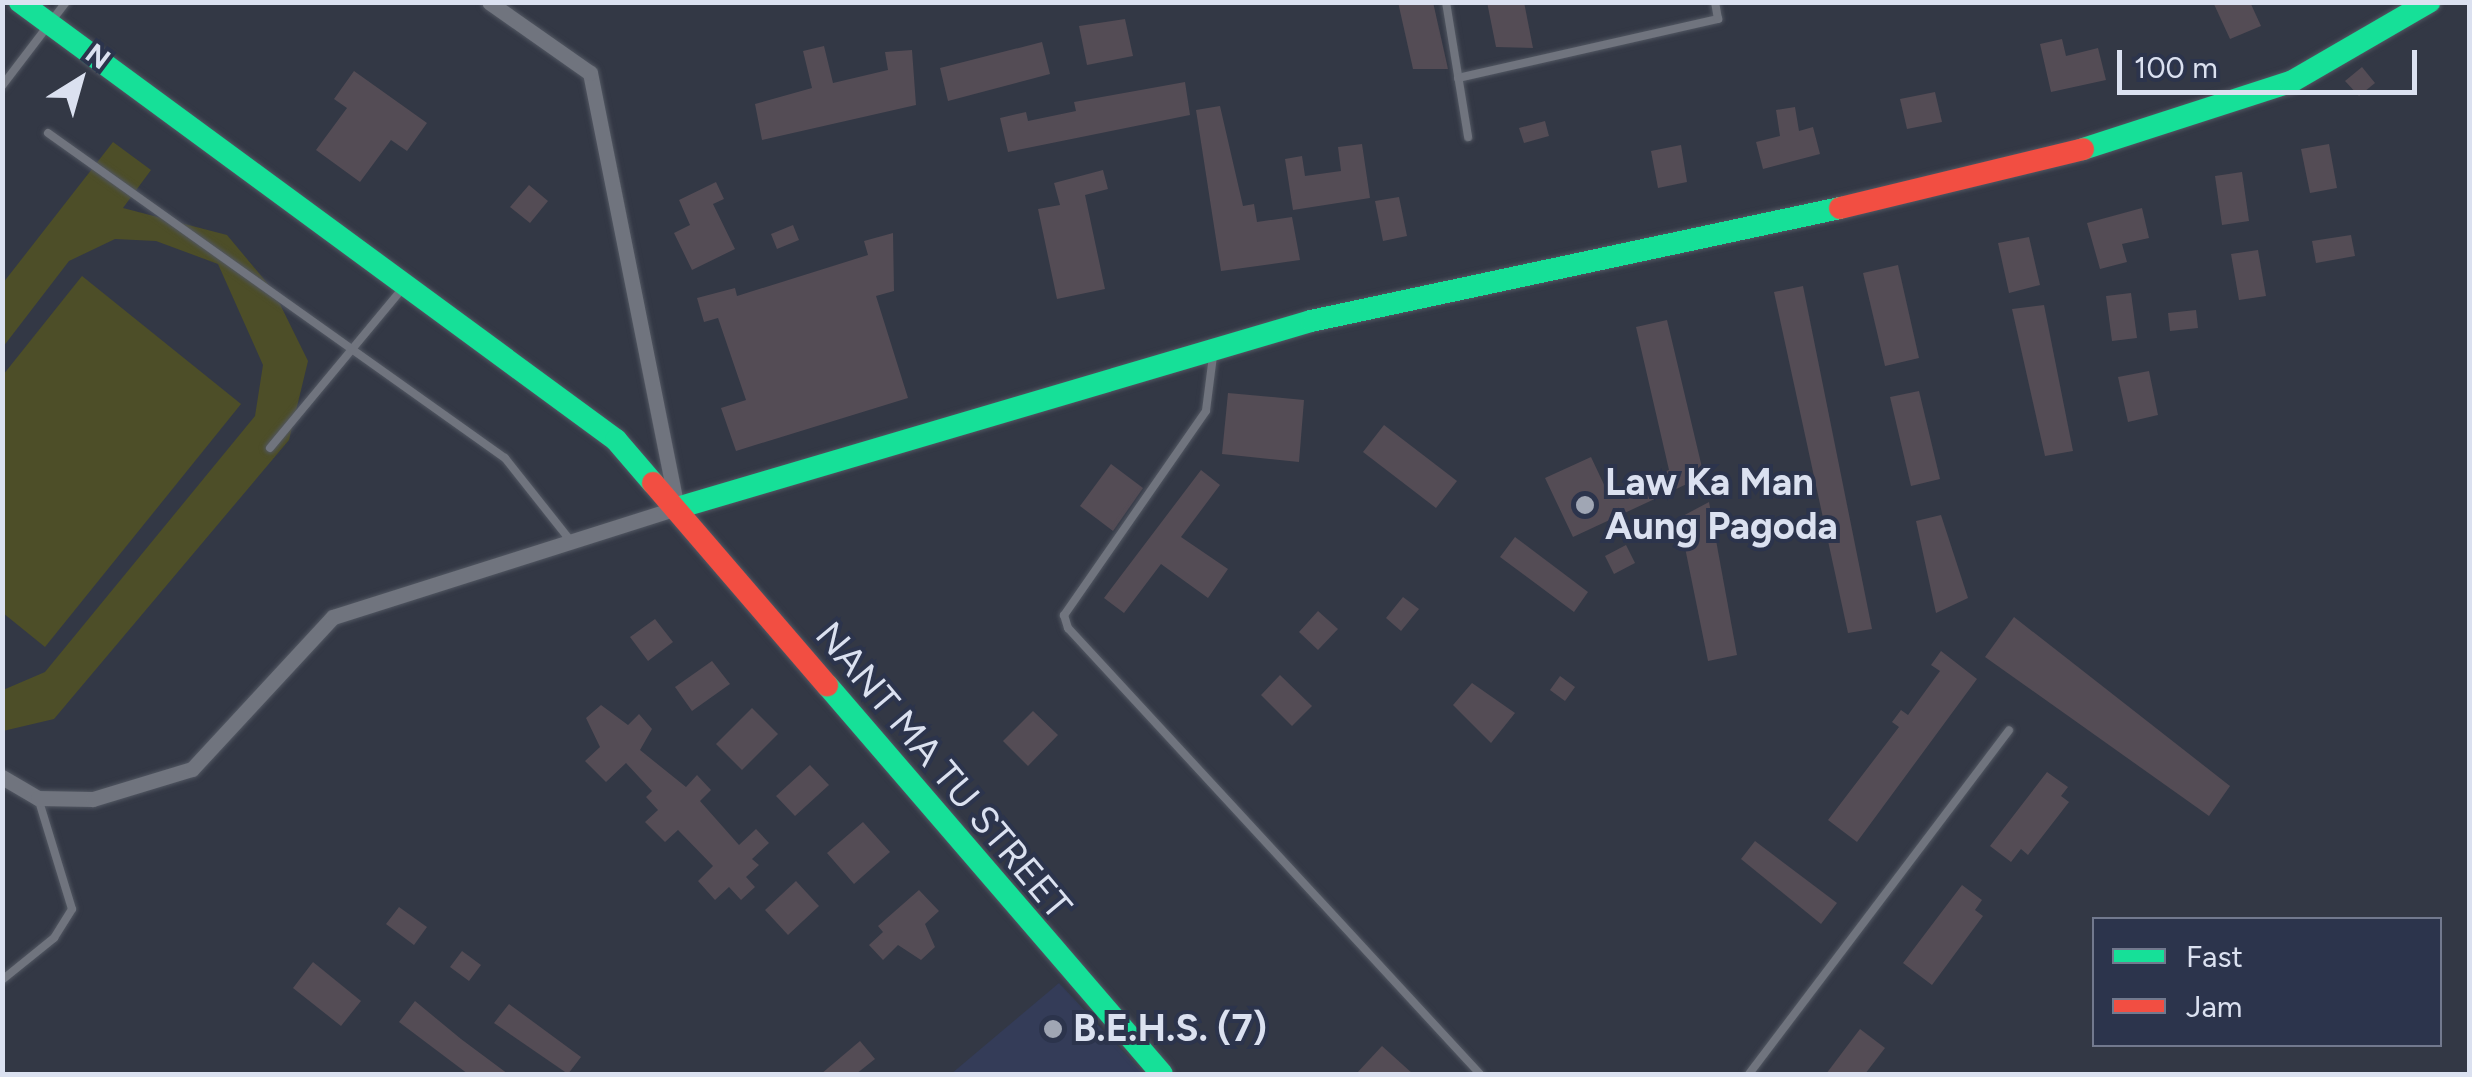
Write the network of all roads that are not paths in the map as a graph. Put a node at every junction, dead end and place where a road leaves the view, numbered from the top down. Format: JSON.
{"nodes":[{"id":1,"x":20,"y":2,"type":"edge"},
{"id":2,"x":66,"y":2,"type":"edge"},
{"id":3,"x":489,"y":2,"type":"edge"},
{"id":4,"x":1446,"y":2,"type":"edge"},
{"id":5,"x":1714,"y":2,"type":"edge"},
{"id":6,"x":2429,"y":2,"type":"edge"},
{"id":7,"x":50,"y":24,"type":"junction"},
{"id":8,"x":1458,"y":78,"type":"junction"},
{"id":9,"x":2,"y":86,"type":"edge"},
{"id":10,"x":48,"y":133,"type":"dead end"},
{"id":11,"x":1468,"y":137,"type":"dead end"},
{"id":12,"x":406,"y":285,"type":"junction"},
{"id":13,"x":352,"y":342,"type":"junction"},
{"id":14,"x":1214,"y":350,"type":"junction"},
{"id":15,"x":270,"y":448,"type":"dead end"},
{"id":16,"x":677,"y":508,"type":"junction"},
{"id":17,"x":570,"y":540,"type":"junction"},
{"id":18,"x":2010,"y":730,"type":"dead end"},
{"id":19,"x":2,"y":777,"type":"edge"},
{"id":20,"x":38,"y":798,"type":"junction"},
{"id":21,"x":2,"y":980,"type":"edge"},
{"id":22,"x":1162,"y":1074,"type":"edge"},
{"id":23,"x":1480,"y":1074,"type":"edge"},
{"id":24,"x":1749,"y":1074,"type":"edge"}],
"edges":[{"from":1,"to":7,"type":"street","name":"NANT MA TU STREET"},
{"from":2,"to":7,"type":"lane"},
{"from":3,"to":16,"type":"street"},
{"from":4,"to":8,"type":"lane"},
{"from":5,"to":8,"type":"lane"},
{"from":6,"to":14,"type":"street"},
{"from":7,"to":9,"type":"lane"},
{"from":7,"to":12,"type":"street","name":"NANT MA TU STREET"},
{"from":8,"to":11,"type":"lane"},
{"from":10,"to":13,"type":"lane"},
{"from":12,"to":13,"type":"lane"},
{"from":12,"to":16,"type":"street","name":"NANT MA TU STREET"},
{"from":13,"to":15,"type":"lane"},
{"from":13,"to":17,"type":"lane"},
{"from":14,"to":16,"type":"street"},
{"from":14,"to":23,"type":"lane"},
{"from":16,"to":17,"type":"street"},
{"from":16,"to":22,"type":"street","name":"NANT MA TU STREET"},
{"from":17,"to":20,"type":"street"},
{"from":18,"to":24,"type":"lane"},
{"from":19,"to":20,"type":"street"},
{"from":20,"to":21,"type":"lane"}]}
